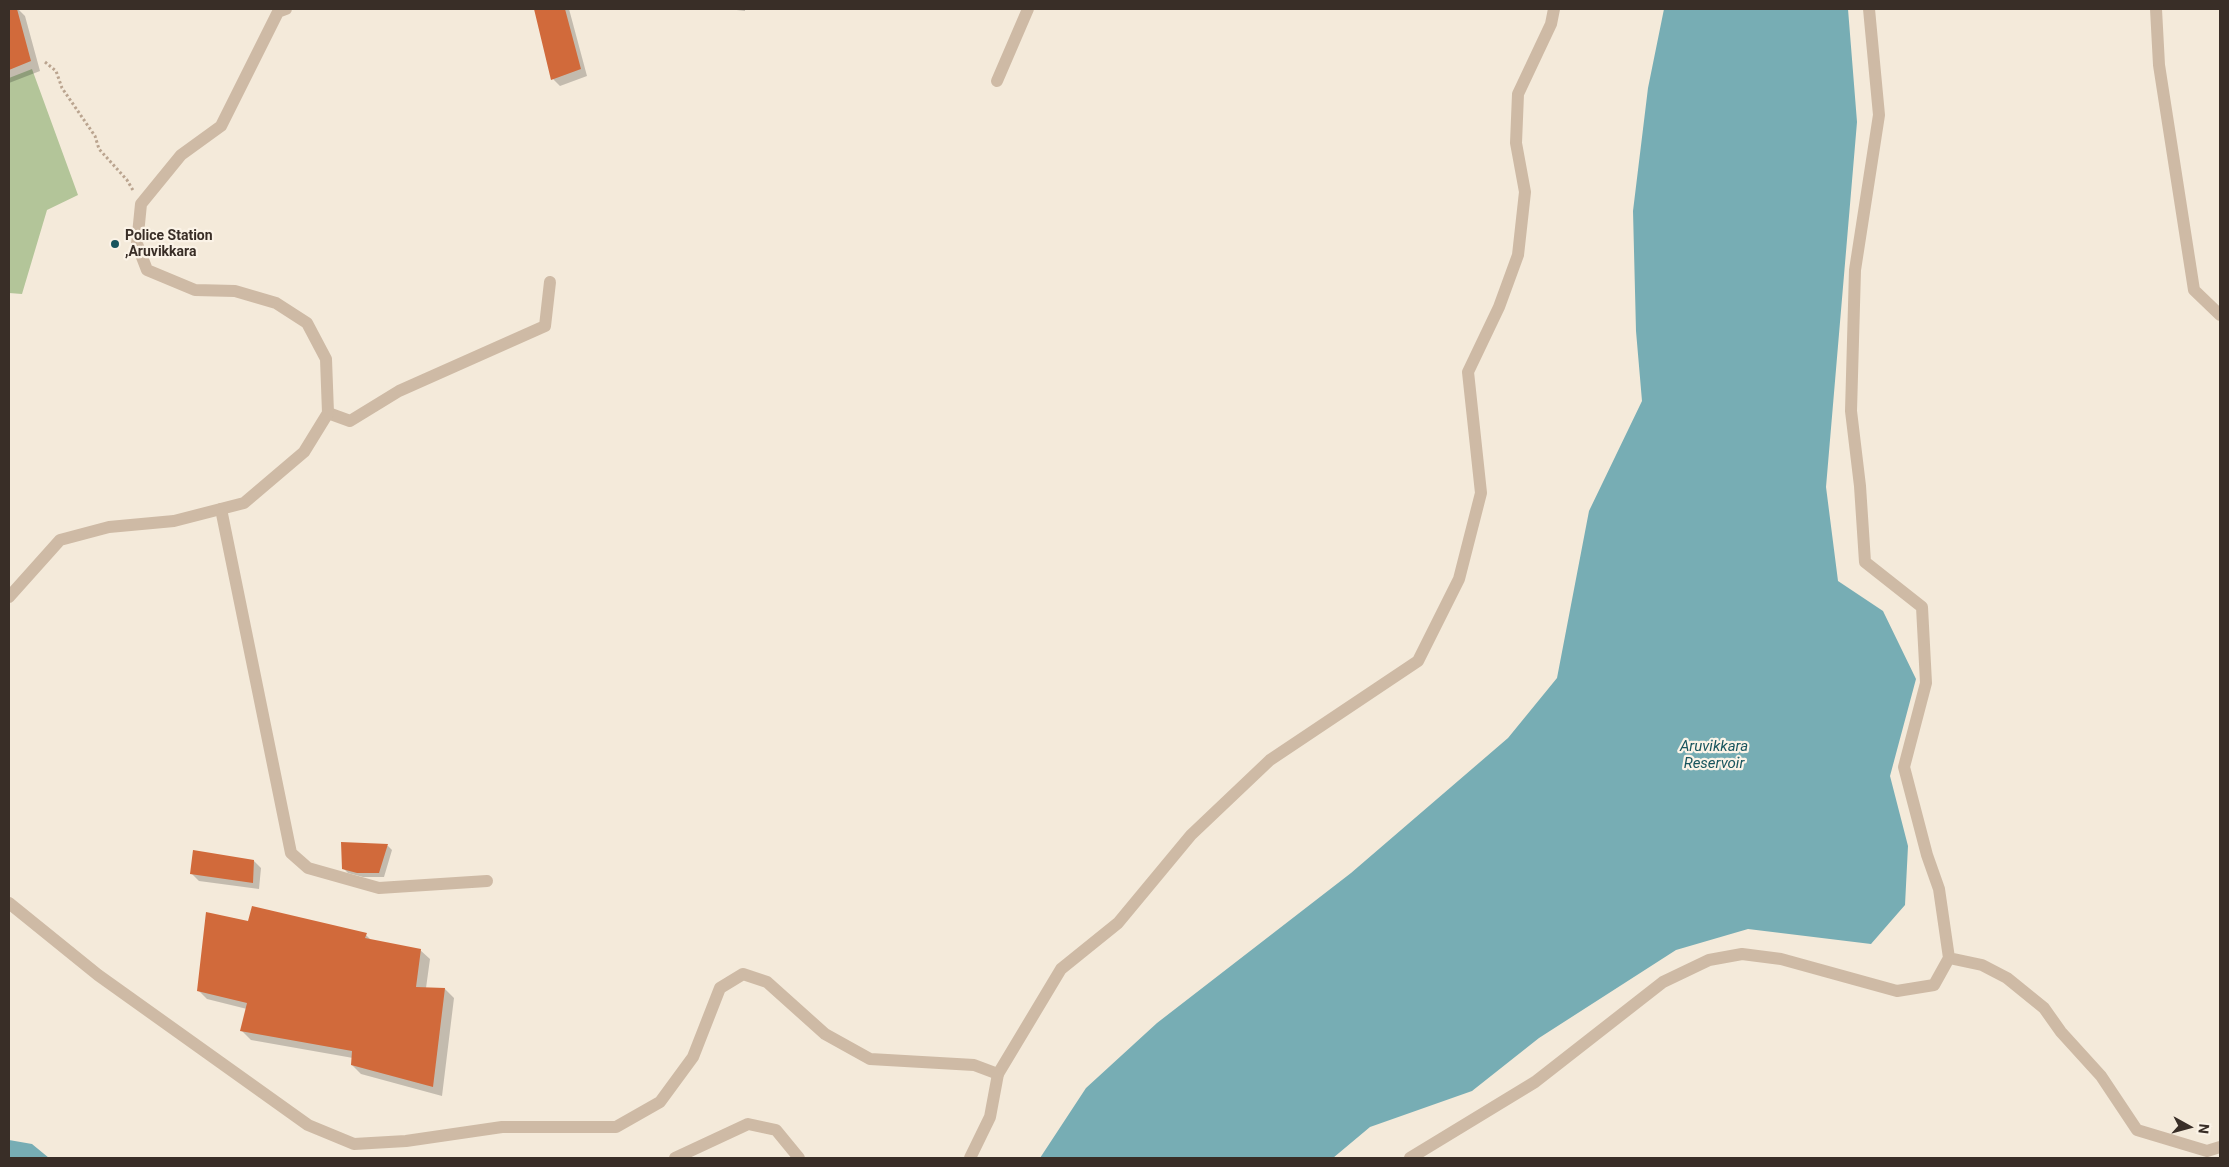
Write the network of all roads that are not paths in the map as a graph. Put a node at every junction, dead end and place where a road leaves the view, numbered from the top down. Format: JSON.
{"nodes":[{"id":1,"x":286,"y":9,"type":"edge"},
{"id":2,"x":1028,"y":9,"type":"edge"},
{"id":3,"x":1554,"y":9,"type":"edge"},
{"id":4,"x":1869,"y":9,"type":"edge"},
{"id":5,"x":2156,"y":9,"type":"edge"},
{"id":6,"x":997,"y":80,"type":"dead end"},
{"id":7,"x":550,"y":282,"type":"dead end"},
{"id":8,"x":2220,"y":315,"type":"edge"},
{"id":9,"x":328,"y":413,"type":"junction"},
{"id":10,"x":221,"y":509,"type":"junction"},
{"id":11,"x":9,"y":597,"type":"edge"},
{"id":12,"x":487,"y":881,"type":"dead end"},
{"id":13,"x":9,"y":903,"type":"edge"},
{"id":14,"x":1949,"y":958,"type":"junction"},
{"id":15,"x":998,"y":1074,"type":"junction"},
{"id":16,"x":2220,"y":1147,"type":"edge"},
{"id":17,"x":675,"y":1158,"type":"edge"},
{"id":18,"x":799,"y":1158,"type":"edge"},
{"id":19,"x":970,"y":1158,"type":"edge"},
{"id":20,"x":1410,"y":1158,"type":"edge"}],
"edges":[{"from":1,"to":9,"type":"street"},
{"from":2,"to":6,"type":"street"},
{"from":3,"to":15,"type":"street"},
{"from":4,"to":14,"type":"street"},
{"from":5,"to":8,"type":"street"},
{"from":7,"to":9,"type":"street"},
{"from":9,"to":10,"type":"street"},
{"from":10,"to":11,"type":"street"},
{"from":10,"to":12,"type":"street"},
{"from":13,"to":15,"type":"street"},
{"from":14,"to":16,"type":"street"},
{"from":14,"to":20,"type":"street"},
{"from":15,"to":19,"type":"street"},
{"from":17,"to":18,"type":"street"}]}
